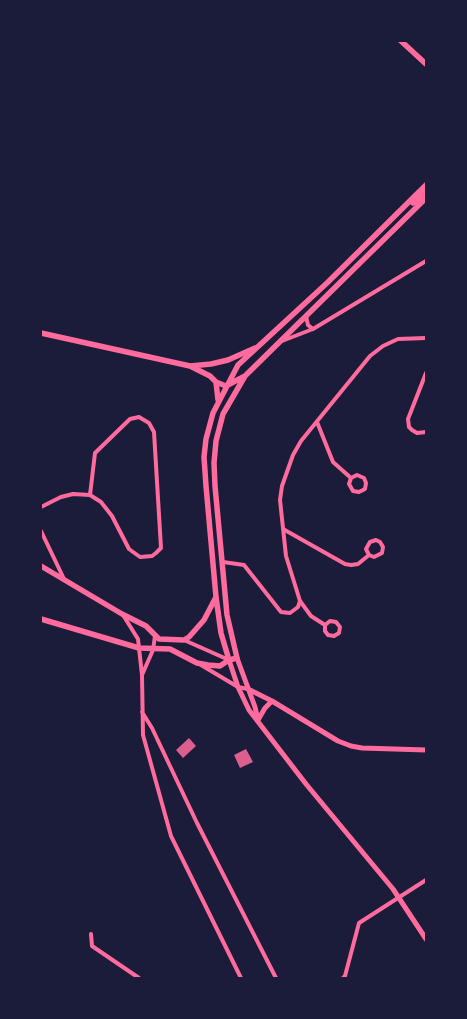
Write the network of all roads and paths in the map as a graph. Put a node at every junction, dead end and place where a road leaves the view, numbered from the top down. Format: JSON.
{"nodes":[{"id":1,"x":401,"y":41,"type":"edge"},
{"id":2,"x":426,"y":64,"type":"edge"},
{"id":3,"x":426,"y":185,"type":"edge"},
{"id":4,"x":426,"y":192,"type":"edge"},
{"id":5,"x":426,"y":198,"type":"edge"},
{"id":6,"x":426,"y":203,"type":"edge"},
{"id":7,"x":388,"y":223,"type":"junction"},
{"id":8,"x":382,"y":242,"type":"junction"},
{"id":9,"x":426,"y":261,"type":"edge"},
{"id":10,"x":306,"y":316,"type":"junction"},
{"id":11,"x":313,"y":329,"type":"junction"},
{"id":12,"x":41,"y":333,"type":"edge"},
{"id":13,"x":426,"y":338,"type":"edge"},
{"id":14,"x":282,"y":341,"type":"junction"},
{"id":15,"x":261,"y":345,"type":"junction"},
{"id":16,"x":190,"y":366,"type":"junction"},
{"id":17,"x":426,"y":373,"type":"edge"},
{"id":18,"x":245,"y":376,"type":"junction"},
{"id":19,"x":216,"y":382,"type":"junction"},
{"id":20,"x":226,"y":386,"type":"junction"},
{"id":21,"x":218,"y":400,"type":"junction"},
{"id":22,"x":41,"y":404,"type":"edge"},
{"id":23,"x":41,"y":415,"type":"edge"},
{"id":24,"x":317,"y":422,"type":"junction"},
{"id":25,"x":426,"y":432,"type":"edge"},
{"id":26,"x":351,"y":478,"type":"junction"},
{"id":27,"x":90,"y":495,"type":"junction"},
{"id":28,"x":41,"y":507,"type":"edge"},
{"id":29,"x":283,"y":529,"type":"junction"},
{"id":30,"x":41,"y":531,"type":"edge"},
{"id":31,"x":369,"y":554,"type":"junction"},
{"id":32,"x":223,"y":562,"type":"junction"},
{"id":33,"x":41,"y":566,"type":"edge"},
{"id":34,"x":64,"y":580,"type":"junction"},
{"id":35,"x":216,"y":597,"type":"junction"},
{"id":36,"x":300,"y":601,"type":"junction"},
{"id":37,"x":122,"y":614,"type":"junction"},
{"id":38,"x":41,"y":619,"type":"edge"},
{"id":39,"x":325,"y":626,"type":"junction"},
{"id":40,"x":155,"y":636,"type":"junction"},
{"id":41,"x":184,"y":640,"type":"junction"},
{"id":42,"x":139,"y":648,"type":"junction"},
{"id":43,"x":154,"y":650,"type":"junction"},
{"id":44,"x":236,"y":658,"type":"junction"},
{"id":45,"x":229,"y":660,"type":"junction"},
{"id":46,"x":197,"y":663,"type":"junction"},
{"id":47,"x":142,"y":675,"type":"junction"},
{"id":48,"x":238,"y":687,"type":"junction"},
{"id":49,"x":248,"y":689,"type":"junction"},
{"id":50,"x":272,"y":701,"type":"junction"},
{"id":51,"x":141,"y":710,"type":"junction"},
{"id":52,"x":258,"y":720,"type":"junction"},
{"id":53,"x":426,"y":750,"type":"edge"},
{"id":54,"x":426,"y":880,"type":"edge"},
{"id":55,"x":398,"y":897,"type":"junction"},
{"id":56,"x":91,"y":934,"type":"dead end"},
{"id":57,"x":426,"y":939,"type":"edge"},
{"id":58,"x":139,"y":978,"type":"edge"},
{"id":59,"x":241,"y":978,"type":"edge"},
{"id":60,"x":276,"y":978,"type":"edge"},
{"id":61,"x":342,"y":978,"type":"edge"}],
"edges":[{"from":1,"to":2,"type":"main road"},
{"from":3,"to":7,"type":"main road"},
{"from":4,"to":7,"type":"main road"},
{"from":5,"to":8,"type":"main road"},
{"from":6,"to":8,"type":"main road"},
{"from":7,"to":15,"type":"main road"},
{"from":8,"to":10,"type":"main road"},
{"from":9,"to":11,"type":"street"},
{"from":10,"to":11,"type":"street"},
{"from":10,"to":14,"type":"main road"},
{"from":11,"to":14,"type":"street"},
{"from":12,"to":16,"type":"main road"},
{"from":13,"to":24,"type":"street"},
{"from":14,"to":18,"type":"main road"},
{"from":15,"to":16,"type":"main road"},
{"from":15,"to":20,"type":"main road"},
{"from":16,"to":19,"type":"main road"},
{"from":17,"to":25,"type":"street"},
{"from":18,"to":20,"type":"main road"},
{"from":18,"to":32,"type":"main road"},
{"from":19,"to":20,"type":"main road"},
{"from":19,"to":21,"type":"main road"},
{"from":20,"to":21,"type":"main road"},
{"from":21,"to":35,"type":"main road"},
{"from":22,"to":23,"type":"lane"},
{"from":24,"to":26,"type":"street"},
{"from":24,"to":29,"type":"street"},
{"from":26,"to":26,"type":"street"},
{"from":27,"to":27,"type":"street"},
{"from":27,"to":28,"type":"street"},
{"from":29,"to":31,"type":"street"},
{"from":29,"to":36,"type":"street"},
{"from":30,"to":34,"type":"street"},
{"from":31,"to":31,"type":"street"},
{"from":32,"to":36,"type":"street"},
{"from":32,"to":44,"type":"main road"},
{"from":33,"to":34,"type":"main road"},
{"from":34,"to":37,"type":"main road"},
{"from":35,"to":41,"type":"main road"},
{"from":35,"to":45,"type":"main road"},
{"from":36,"to":39,"type":"street"},
{"from":37,"to":40,"type":"main road"},
{"from":37,"to":42,"type":"street"},
{"from":38,"to":42,"type":"main road"},
{"from":39,"to":39,"type":"street"},
{"from":40,"to":41,"type":"main road"},
{"from":40,"to":43,"type":"street"},
{"from":41,"to":45,"type":"street"},
{"from":42,"to":43,"type":"main road"},
{"from":42,"to":47,"type":"street"},
{"from":43,"to":46,"type":"main road"},
{"from":43,"to":47,"type":"street"},
{"from":44,"to":45,"type":"main road"},
{"from":44,"to":49,"type":"street"},
{"from":45,"to":46,"type":"main road"},
{"from":45,"to":48,"type":"street"},
{"from":46,"to":48,"type":"street"},
{"from":47,"to":51,"type":"street"},
{"from":48,"to":49,"type":"street"},
{"from":48,"to":52,"type":"street"},
{"from":49,"to":50,"type":"street"},
{"from":49,"to":52,"type":"street"},
{"from":50,"to":52,"type":"street"},
{"from":50,"to":53,"type":"street"},
{"from":51,"to":59,"type":"street"},
{"from":51,"to":60,"type":"street"},
{"from":52,"to":55,"type":"street"},
{"from":54,"to":55,"type":"street"},
{"from":55,"to":57,"type":"street"},
{"from":55,"to":61,"type":"street"},
{"from":56,"to":58,"type":"street"}]}
